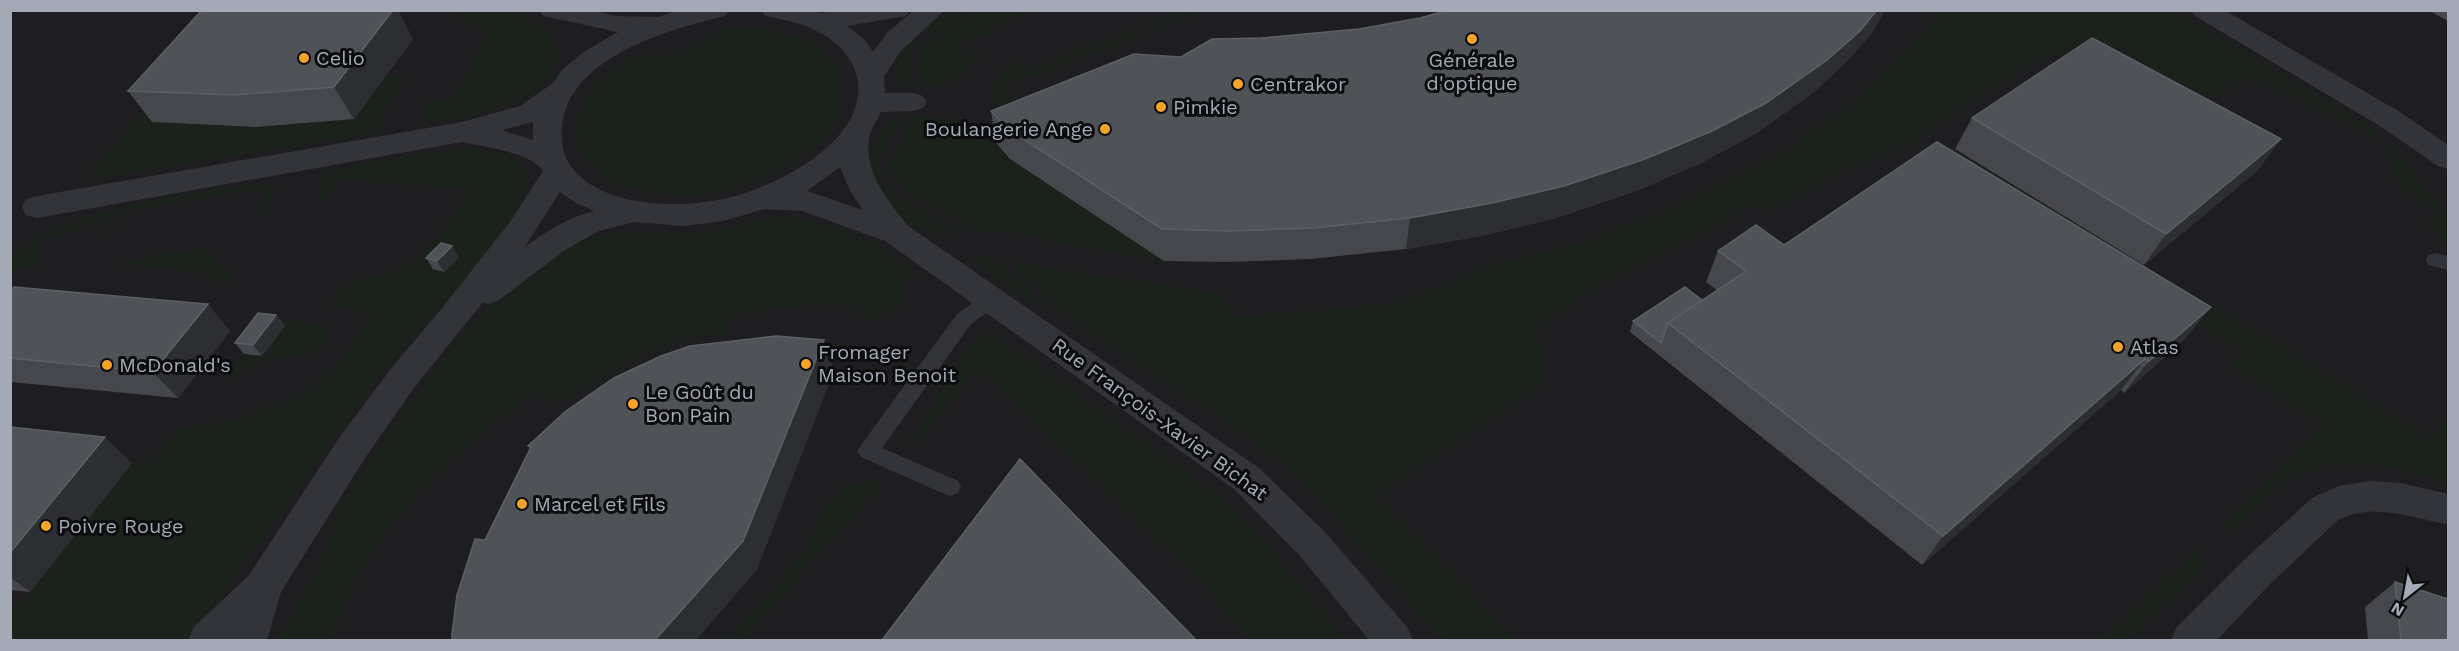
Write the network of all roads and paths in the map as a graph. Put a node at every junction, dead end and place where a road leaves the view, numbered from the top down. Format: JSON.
{"nodes":[{"id":1,"x":716,"y":10,"type":"edge"},
{"id":2,"x":774,"y":10,"type":"edge"},
{"id":3,"x":897,"y":10,"type":"edge"},
{"id":4,"x":932,"y":10,"type":"edge"},
{"id":5,"x":2204,"y":10,"type":"edge"},
{"id":6,"x":555,"y":12,"type":"edge"},
{"id":7,"x":819,"y":22,"type":"junction"},
{"id":8,"x":660,"y":23,"type":"junction"},
{"id":9,"x":583,"y":67,"type":"junction"},
{"id":10,"x":870,"y":89,"type":"junction"},
{"id":11,"x":562,"y":90,"type":"junction"},
{"id":12,"x":913,"y":102,"type":"dead end"},
{"id":13,"x":462,"y":132,"type":"junction"},
{"id":14,"x":856,"y":133,"type":"junction"},
{"id":15,"x":2448,"y":159,"type":"edge"},
{"id":16,"x":553,"y":165,"type":"junction"},
{"id":17,"x":764,"y":198,"type":"junction"},
{"id":18,"x":38,"y":207,"type":"dead end"},
{"id":19,"x":631,"y":212,"type":"junction"},
{"id":20,"x":896,"y":233,"type":"junction"},
{"id":21,"x":992,"y":298,"type":"junction"},
{"id":22,"x":454,"y":317,"type":"junction"},
{"id":23,"x":950,"y":487,"type":"dead end"},
{"id":24,"x":2448,"y":509,"type":"edge"},
{"id":25,"x":263,"y":587,"type":"junction"},
{"id":26,"x":208,"y":640,"type":"edge"},
{"id":27,"x":247,"y":640,"type":"edge"},
{"id":28,"x":1393,"y":640,"type":"edge"},
{"id":29,"x":2191,"y":640,"type":"edge"}],
"edges":[{"from":1,"to":8,"type":"street"},
{"from":2,"to":7,"type":"street"},
{"from":3,"to":7,"type":"street"},
{"from":4,"to":10,"type":"street"},
{"from":5,"to":15,"type":"street"},
{"from":6,"to":8,"type":"street"},
{"from":6,"to":9,"type":"street"},
{"from":7,"to":10,"type":"street"},
{"from":8,"to":9,"type":"street"},
{"from":9,"to":11,"type":"street"},
{"from":10,"to":12,"type":"street"},
{"from":10,"to":14,"type":"street"},
{"from":11,"to":13,"type":"street"},
{"from":11,"to":16,"type":"street"},
{"from":13,"to":16,"type":"street"},
{"from":13,"to":18,"type":"street"},
{"from":14,"to":17,"type":"street"},
{"from":14,"to":20,"type":"street","name":"Rue François-Xavier Bichat"},
{"from":16,"to":19,"type":"street"},
{"from":16,"to":22,"type":"street"},
{"from":17,"to":19,"type":"street"},
{"from":17,"to":20,"type":"street","name":"Rue François-Xavier Bichat"},
{"from":19,"to":22,"type":"street"},
{"from":20,"to":21,"type":"street","name":"Rue François-Xavier Bichat"},
{"from":21,"to":23,"type":"lane"},
{"from":21,"to":28,"type":"street","name":"Rue François-Xavier Bichat"},
{"from":22,"to":25,"type":"street"},
{"from":24,"to":29,"type":"street"},
{"from":25,"to":26,"type":"street"},
{"from":25,"to":27,"type":"street"}]}
